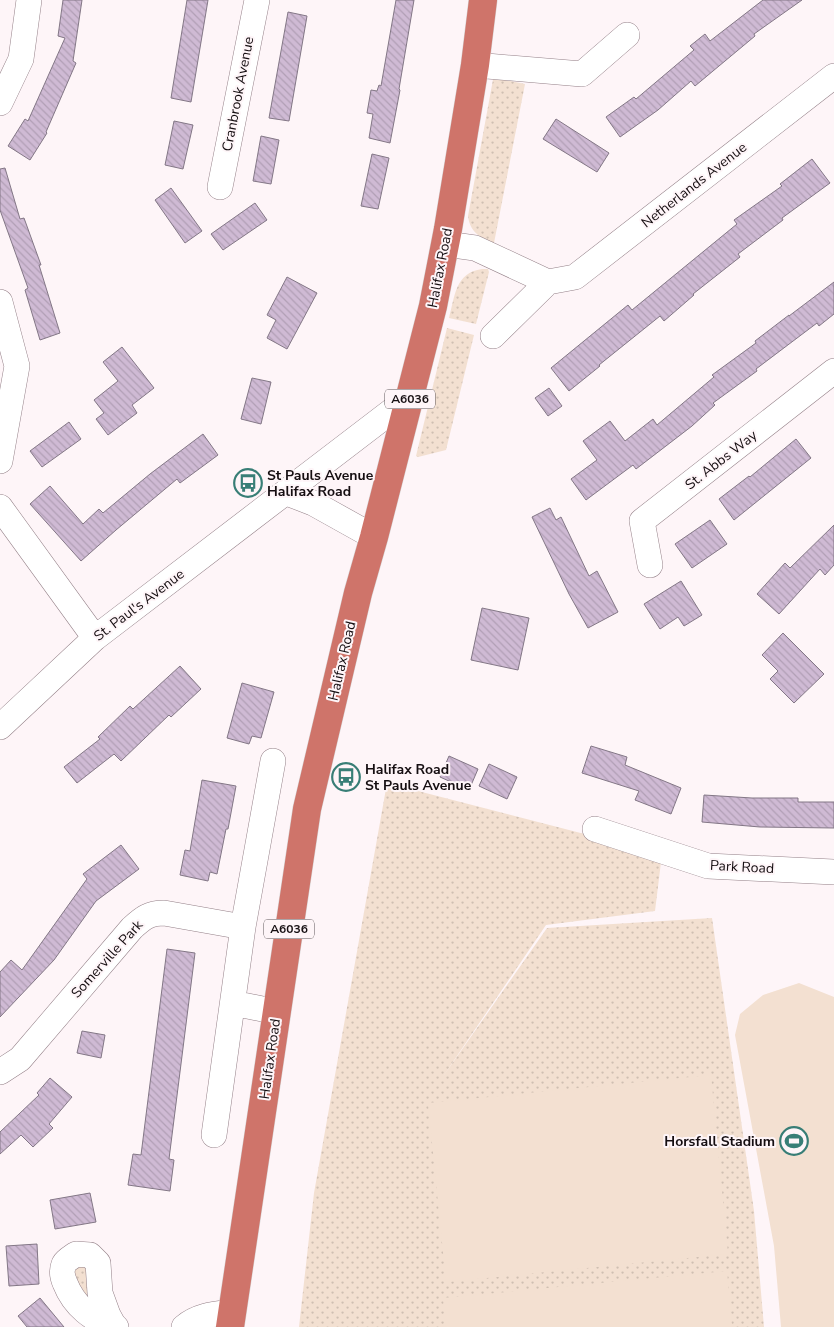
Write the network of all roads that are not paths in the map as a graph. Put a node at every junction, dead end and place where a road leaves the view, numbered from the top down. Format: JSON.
{"nodes":[{"id":1,"x":28,"y":0,"type":"edge"},
{"id":2,"x":257,"y":0,"type":"edge"},
{"id":3,"x":483,"y":0,"type":"edge"},
{"id":4,"x":627,"y":36,"type":"dead end"},
{"id":5,"x":475,"y":64,"type":"junction"},
{"id":6,"x":831,"y":85,"type":"edge"},
{"id":7,"x":0,"y":103,"type":"edge"},
{"id":8,"x":220,"y":187,"type":"dead end"},
{"id":9,"x":446,"y":244,"type":"junction"},
{"id":10,"x":548,"y":282,"type":"junction"},
{"id":11,"x":0,"y":302,"type":"edge"},
{"id":12,"x":493,"y":336,"type":"dead end"},
{"id":13,"x":834,"y":372,"type":"edge"},
{"id":14,"x":410,"y":397,"type":"junction"},
{"id":15,"x":0,"y":461,"type":"edge"},
{"id":16,"x":287,"y":492,"type":"junction"},
{"id":17,"x":0,"y":506,"type":"edge"},
{"id":18,"x":374,"y":537,"type":"junction"},
{"id":19,"x":650,"y":565,"type":"dead end"},
{"id":20,"x":95,"y":638,"type":"junction"},
{"id":21,"x":0,"y":727,"type":"edge"},
{"id":22,"x":273,"y":761,"type":"dead end"},
{"id":23,"x":596,"y":829,"type":"dead end"},
{"id":24,"x":834,"y":872,"type":"edge"},
{"id":25,"x":243,"y":927,"type":"junction"},
{"id":26,"x":233,"y":1003,"type":"junction"},
{"id":27,"x":277,"y":1012,"type":"junction"},
{"id":28,"x":0,"y":1072,"type":"edge"},
{"id":29,"x":214,"y":1135,"type":"dead end"},
{"id":30,"x":231,"y":1319,"type":"edge"},
{"id":31,"x":184,"y":1327,"type":"edge"}],
"edges":[{"from":1,"to":7,"type":"street"},
{"from":2,"to":8,"type":"street","name":"Cranbrook Avenue"},
{"from":3,"to":5,"type":"highway","name":"Halifax Road","number":"A6036"},
{"from":4,"to":5,"type":"street"},
{"from":5,"to":9,"type":"highway","name":"Halifax Road","number":"A6036"},
{"from":6,"to":10,"type":"street","name":"Netherlands Avenue"},
{"from":9,"to":10,"type":"street"},
{"from":9,"to":14,"type":"highway","name":"Halifax Road","number":"A6036"},
{"from":10,"to":12,"type":"street"},
{"from":11,"to":15,"type":"street"},
{"from":13,"to":19,"type":"street","name":"St. Abbs Way"},
{"from":14,"to":16,"type":"street","name":"St. Paul's Avenue"},
{"from":14,"to":18,"type":"highway","name":"Halifax Road","number":"A6036"},
{"from":16,"to":18,"type":"street"},
{"from":16,"to":20,"type":"street","name":"St. Paul's Avenue"},
{"from":17,"to":20,"type":"street"},
{"from":18,"to":27,"type":"highway","name":"Halifax Road","number":"A6036"},
{"from":20,"to":21,"type":"street","name":"St. Paul's Avenue"},
{"from":22,"to":25,"type":"street"},
{"from":23,"to":24,"type":"street","name":"Park Road"},
{"from":25,"to":26,"type":"street"},
{"from":25,"to":28,"type":"street","name":"Somerville Park"},
{"from":26,"to":27,"type":"street"},
{"from":26,"to":29,"type":"street"},
{"from":27,"to":30,"type":"highway","name":"Halifax Road","number":"A6036"},
{"from":30,"to":31,"type":"street"}]}
